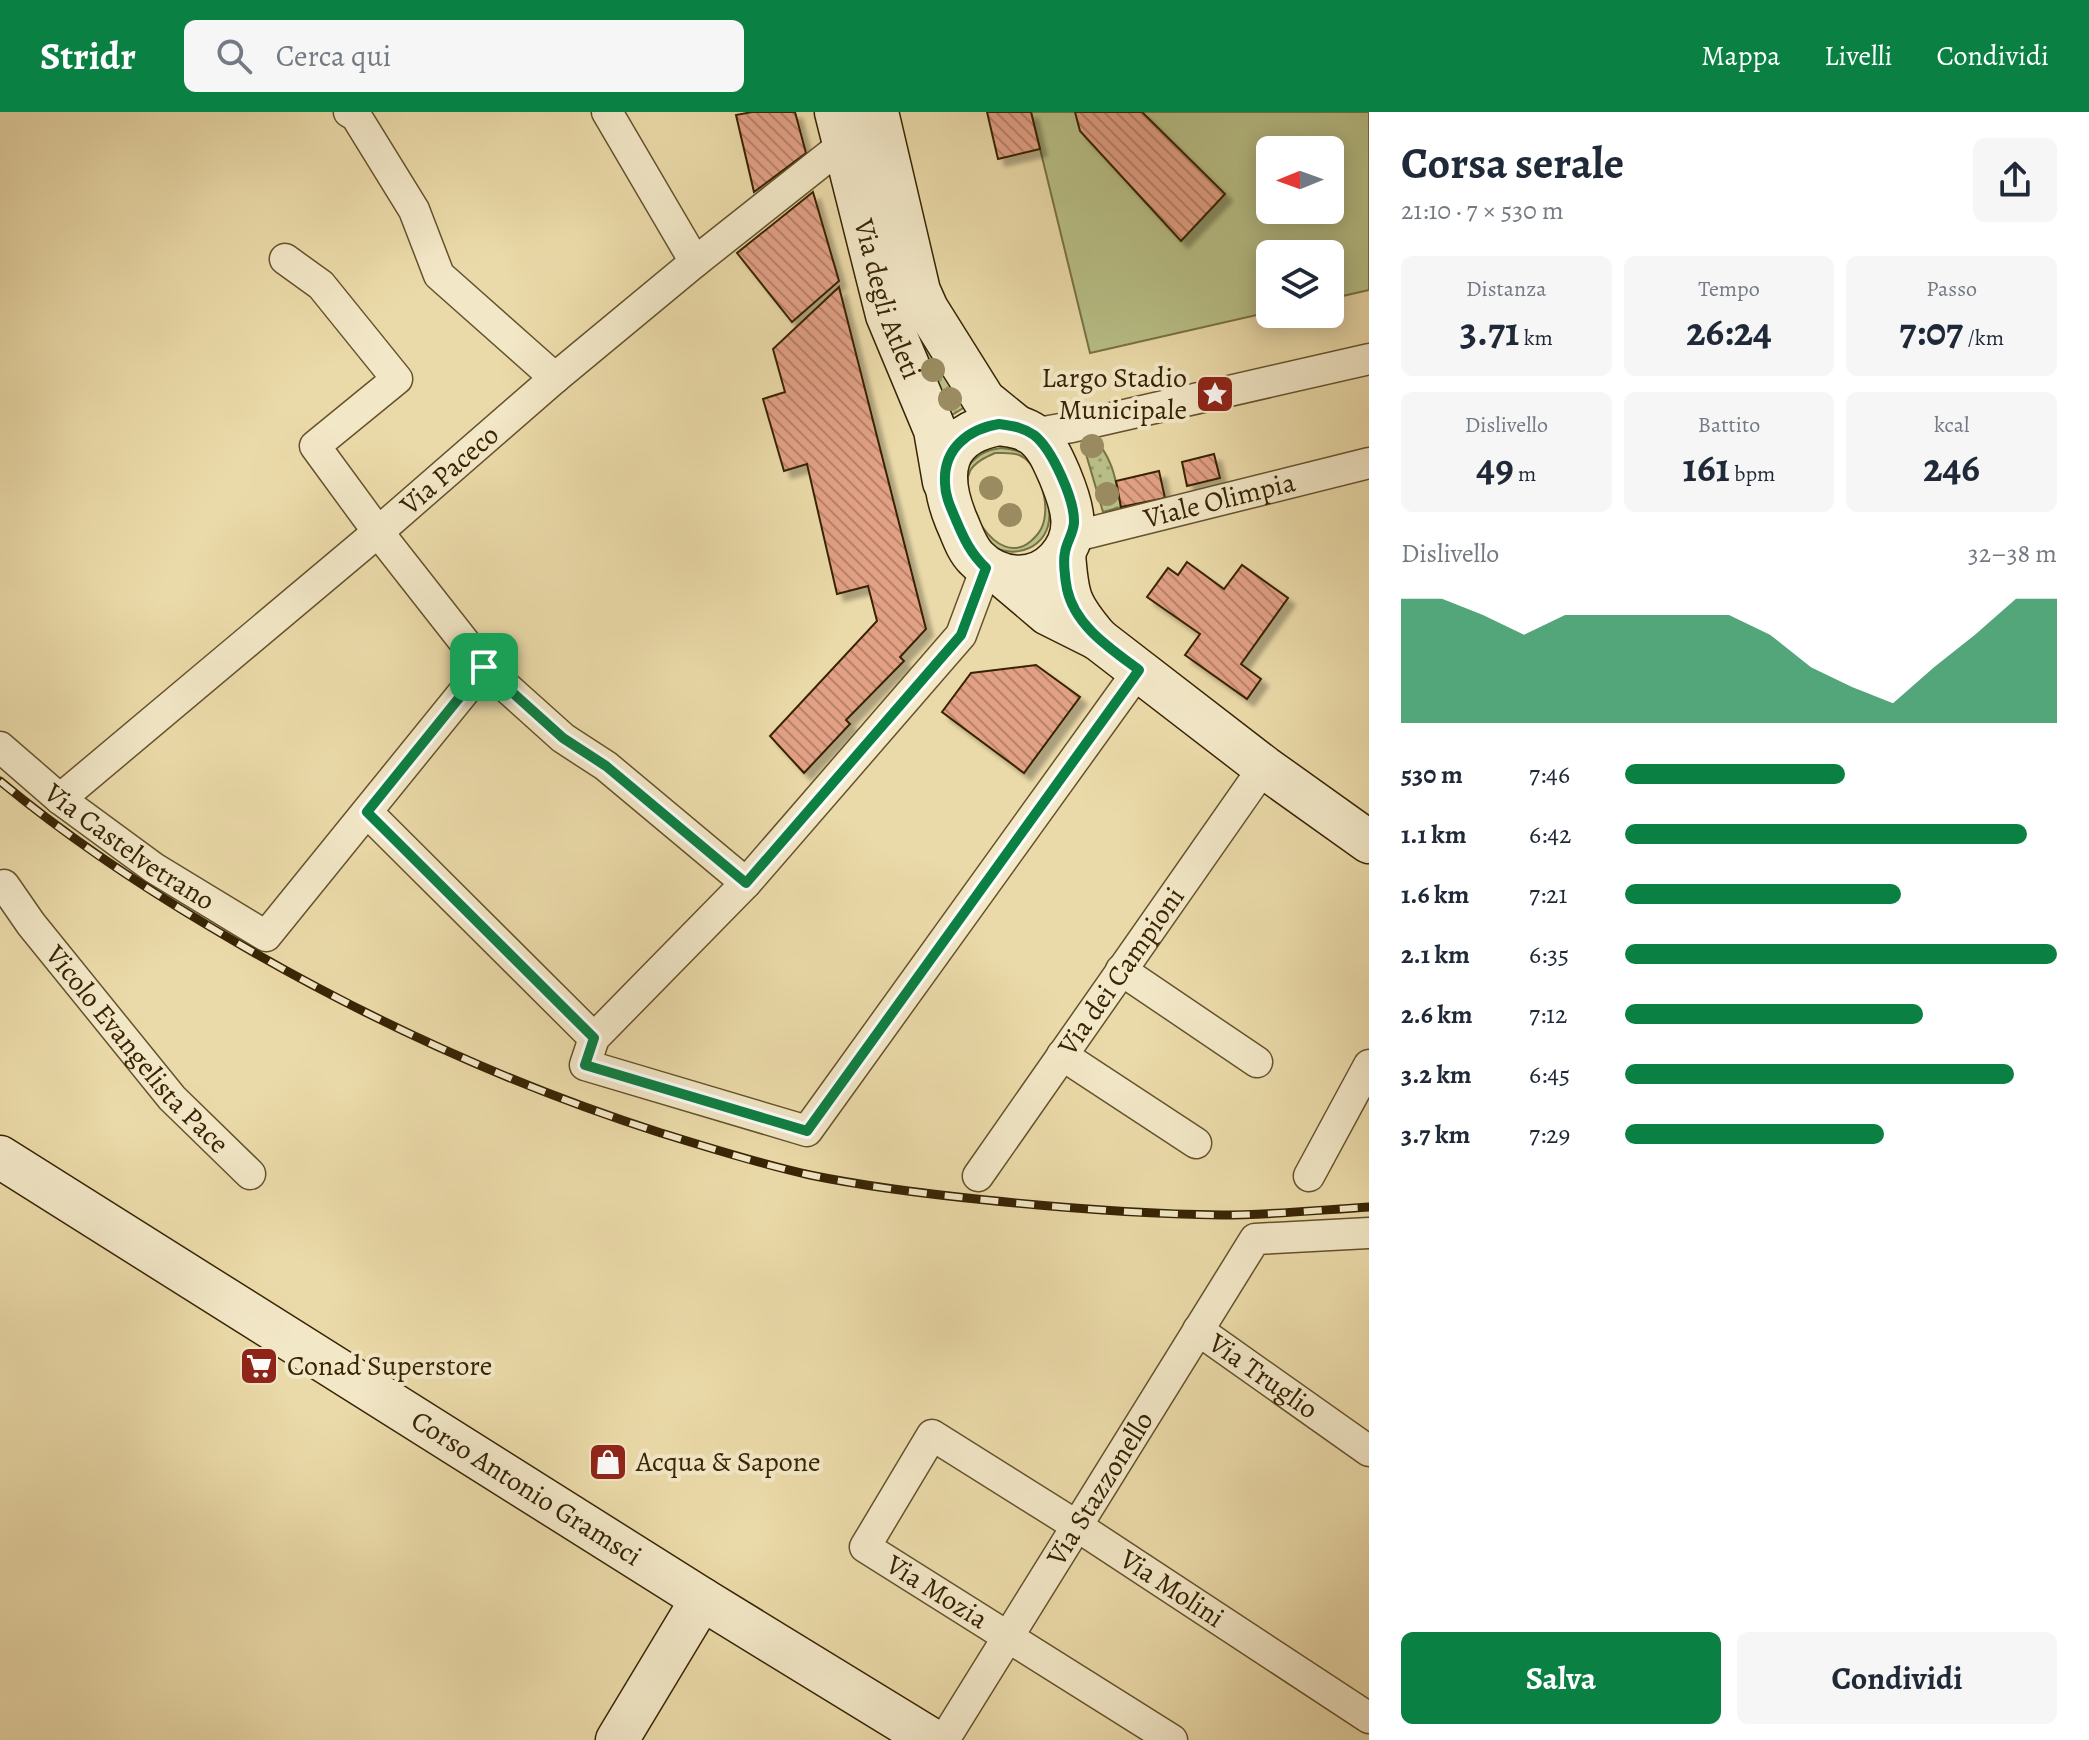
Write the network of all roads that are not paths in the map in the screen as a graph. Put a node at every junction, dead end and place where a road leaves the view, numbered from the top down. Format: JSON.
{"nodes":[{"id":1,"x":349,"y":112,"type":"edge"},
{"id":2,"x":607,"y":112,"type":"edge"},
{"id":3,"x":877,"y":112,"type":"edge"},
{"id":4,"x":840,"y":128,"type":"edge"},
{"id":5,"x":285,"y":259,"type":"dead end"},
{"id":6,"x":695,"y":262,"type":"junction"},
{"id":7,"x":1369,"y":359,"type":"edge"},
{"id":8,"x":555,"y":378,"type":"junction"},
{"id":9,"x":1024,"y":430,"type":"junction"},
{"id":10,"x":1369,"y":463,"type":"edge"},
{"id":11,"x":945,"y":483,"type":"junction"},
{"id":12,"x":378,"y":532,"type":"junction"},
{"id":13,"x":1068,"y":545,"type":"junction"},
{"id":14,"x":994,"y":572,"type":"junction"},
{"id":15,"x":1098,"y":639,"type":"junction"},
{"id":16,"x":484,"y":667,"type":"junction"},
{"id":17,"x":1139,"y":670,"type":"junction"},
{"id":18,"x":0,"y":747,"type":"edge"},
{"id":19,"x":1264,"y":767,"type":"junction"},
{"id":20,"x":60,"y":799,"type":"junction"},
{"id":21,"x":367,"y":812,"type":"junction"},
{"id":22,"x":1369,"y":842,"type":"edge"},
{"id":23,"x":746,"y":883,"type":"junction"},
{"id":24,"x":0,"y":886,"type":"edge"},
{"id":25,"x":1121,"y":970,"type":"junction"},
{"id":26,"x":590,"y":1051,"type":"junction"},
{"id":27,"x":1062,"y":1055,"type":"junction"},
{"id":28,"x":1257,"y":1062,"type":"dead end"},
{"id":29,"x":1369,"y":1065,"type":"edge"},
{"id":30,"x":1196,"y":1143,"type":"dead end"},
{"id":31,"x":0,"y":1157,"type":"edge"},
{"id":32,"x":250,"y":1174,"type":"dead end"},
{"id":33,"x":978,"y":1176,"type":"dead end"},
{"id":34,"x":1309,"y":1176,"type":"dead end"},
{"id":35,"x":1369,"y":1233,"type":"edge"},
{"id":36,"x":1198,"y":1330,"type":"junction"},
{"id":37,"x":1369,"y":1451,"type":"edge"},
{"id":38,"x":1077,"y":1526,"type":"junction"},
{"id":39,"x":865,"y":1547,"type":"joint"},
{"id":40,"x":702,"y":1599,"type":"junction"},
{"id":41,"x":1008,"y":1637,"type":"junction"},
{"id":42,"x":1369,"y":1718,"type":"edge"},
{"id":43,"x":621,"y":1739,"type":"edge"},
{"id":44,"x":932,"y":1740,"type":"edge"},
{"id":45,"x":944,"y":1740,"type":"edge"},
{"id":46,"x":1172,"y":1740,"type":"edge"}],
"edges":[{"from":1,"to":8,"type":"street"},
{"from":2,"to":6,"type":"street"},
{"from":3,"to":9,"type":"main road","name":"Via degli Atleti"},
{"from":4,"to":6,"type":"street","name":"Via Paceco"},
{"from":4,"to":11,"type":"main road","name":"Via degli Atleti"},
{"from":5,"to":12,"type":"street"},
{"from":6,"to":8,"type":"street","name":"Via Paceco"},
{"from":7,"to":9,"type":"street"},
{"from":8,"to":12,"type":"street","name":"Via Paceco"},
{"from":9,"to":11,"type":"main road"},
{"from":9,"to":13,"type":"main road"},
{"from":10,"to":13,"type":"street","name":"Viale Olimpia"},
{"from":11,"to":14,"type":"main road"},
{"from":12,"to":16,"type":"street"},
{"from":12,"to":20,"type":"street","name":"Via Paceco"},
{"from":13,"to":14,"type":"main road"},
{"from":13,"to":15,"type":"main road"},
{"from":14,"to":15,"type":"main road"},
{"from":14,"to":23,"type":"street"},
{"from":15,"to":17,"type":"main road"},
{"from":16,"to":21,"type":"street"},
{"from":16,"to":23,"type":"street"},
{"from":17,"to":19,"type":"main road"},
{"from":17,"to":26,"type":"street"},
{"from":18,"to":20,"type":"street","name":"Via Castelvetrano"},
{"from":19,"to":22,"type":"main road"},
{"from":19,"to":25,"type":"street","name":"Via dei Campioni"},
{"from":20,"to":21,"type":"street","name":"Via Castelvetrano"},
{"from":21,"to":26,"type":"street"},
{"from":23,"to":26,"type":"street"},
{"from":24,"to":32,"type":"street","name":"Vicolo Evangelista Pace"},
{"from":25,"to":27,"type":"street","name":"Via dei Campioni"},
{"from":25,"to":28,"type":"street"},
{"from":27,"to":30,"type":"street"},
{"from":27,"to":33,"type":"street","name":"Via dei Campioni"},
{"from":29,"to":34,"type":"street"},
{"from":31,"to":40,"type":"main road","name":"Corso Antonio Gramsci"},
{"from":35,"to":36,"type":"street","name":"Via Stazzonello"},
{"from":36,"to":37,"type":"street","name":"Via Truglio"},
{"from":36,"to":38,"type":"street","name":"Via Stazzonello"},
{"from":38,"to":39,"type":"street","name":"Via Molini"},
{"from":38,"to":41,"type":"street","name":"Via Stazzonello"},
{"from":38,"to":42,"type":"street","name":"Via Molini"},
{"from":39,"to":41,"type":"street","name":"Via Mozia"},
{"from":40,"to":43,"type":"main road"},
{"from":40,"to":44,"type":"main road","name":"Corso Antonio Gramsci"},
{"from":41,"to":45,"type":"street","name":"Via Stazzonello"},
{"from":41,"to":46,"type":"street","name":"Via Mozia"}]}
